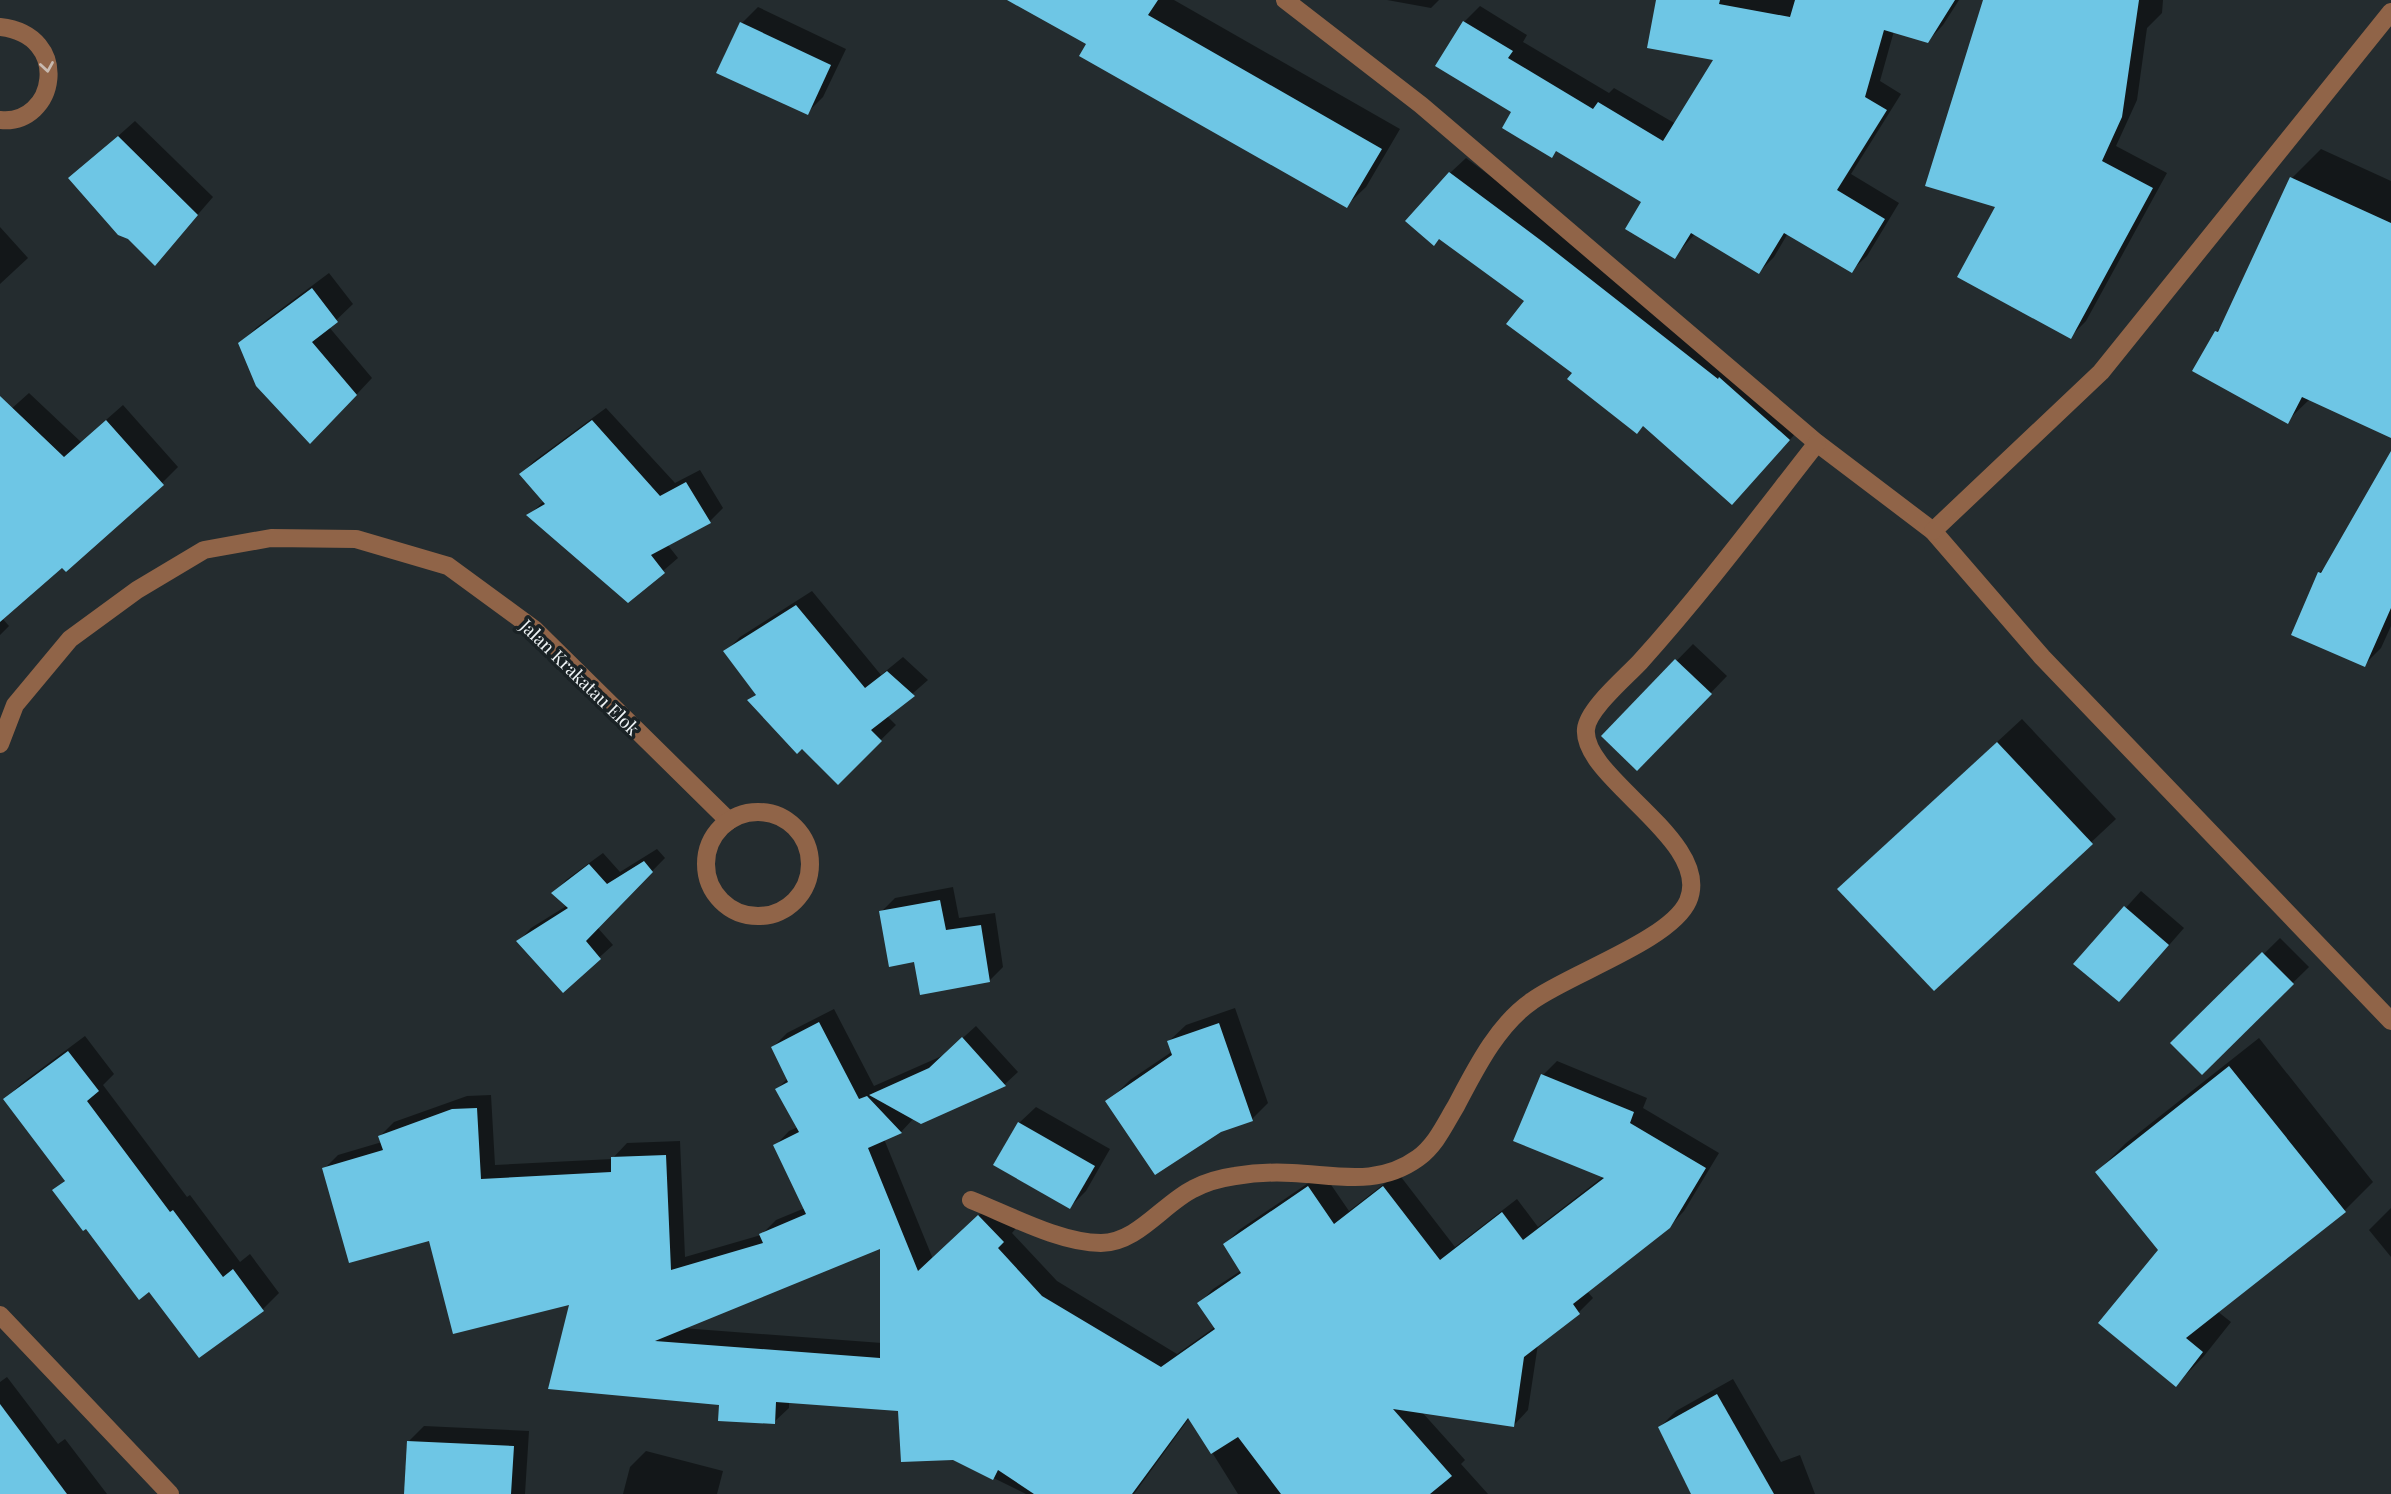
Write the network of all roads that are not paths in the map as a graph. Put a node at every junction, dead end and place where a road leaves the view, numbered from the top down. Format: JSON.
{"nodes":[{"id":1,"x":1285,"y":0,"type":"edge"},
{"id":2,"x":2391,"y":12,"type":"edge"},
{"id":3,"x":0,"y":27,"type":"edge"},
{"id":4,"x":0,"y":120,"type":"edge"},
{"id":5,"x":1817,"y":443,"type":"junction"},
{"id":6,"x":1933,"y":531,"type":"junction"},
{"id":7,"x":0,"y":744,"type":"edge"},
{"id":8,"x":729,"y":821,"type":"junction"},
{"id":9,"x":2391,"y":1021,"type":"edge"},
{"id":10,"x":971,"y":1200,"type":"dead end"},
{"id":11,"x":0,"y":1315,"type":"edge"},
{"id":12,"x":170,"y":1494,"type":"edge"}],
"edges":[{"from":1,"to":5,"type":"street"},
{"from":2,"to":6,"type":"street"},
{"from":3,"to":4,"type":"street","one_way":true},
{"from":5,"to":6,"type":"street"},
{"from":5,"to":10,"type":"street"},
{"from":6,"to":9,"type":"street"},
{"from":7,"to":8,"type":"street","name":"Jalan Krakatau Elok"},
{"from":8,"to":8,"type":"street"},
{"from":11,"to":12,"type":"street"}]}
